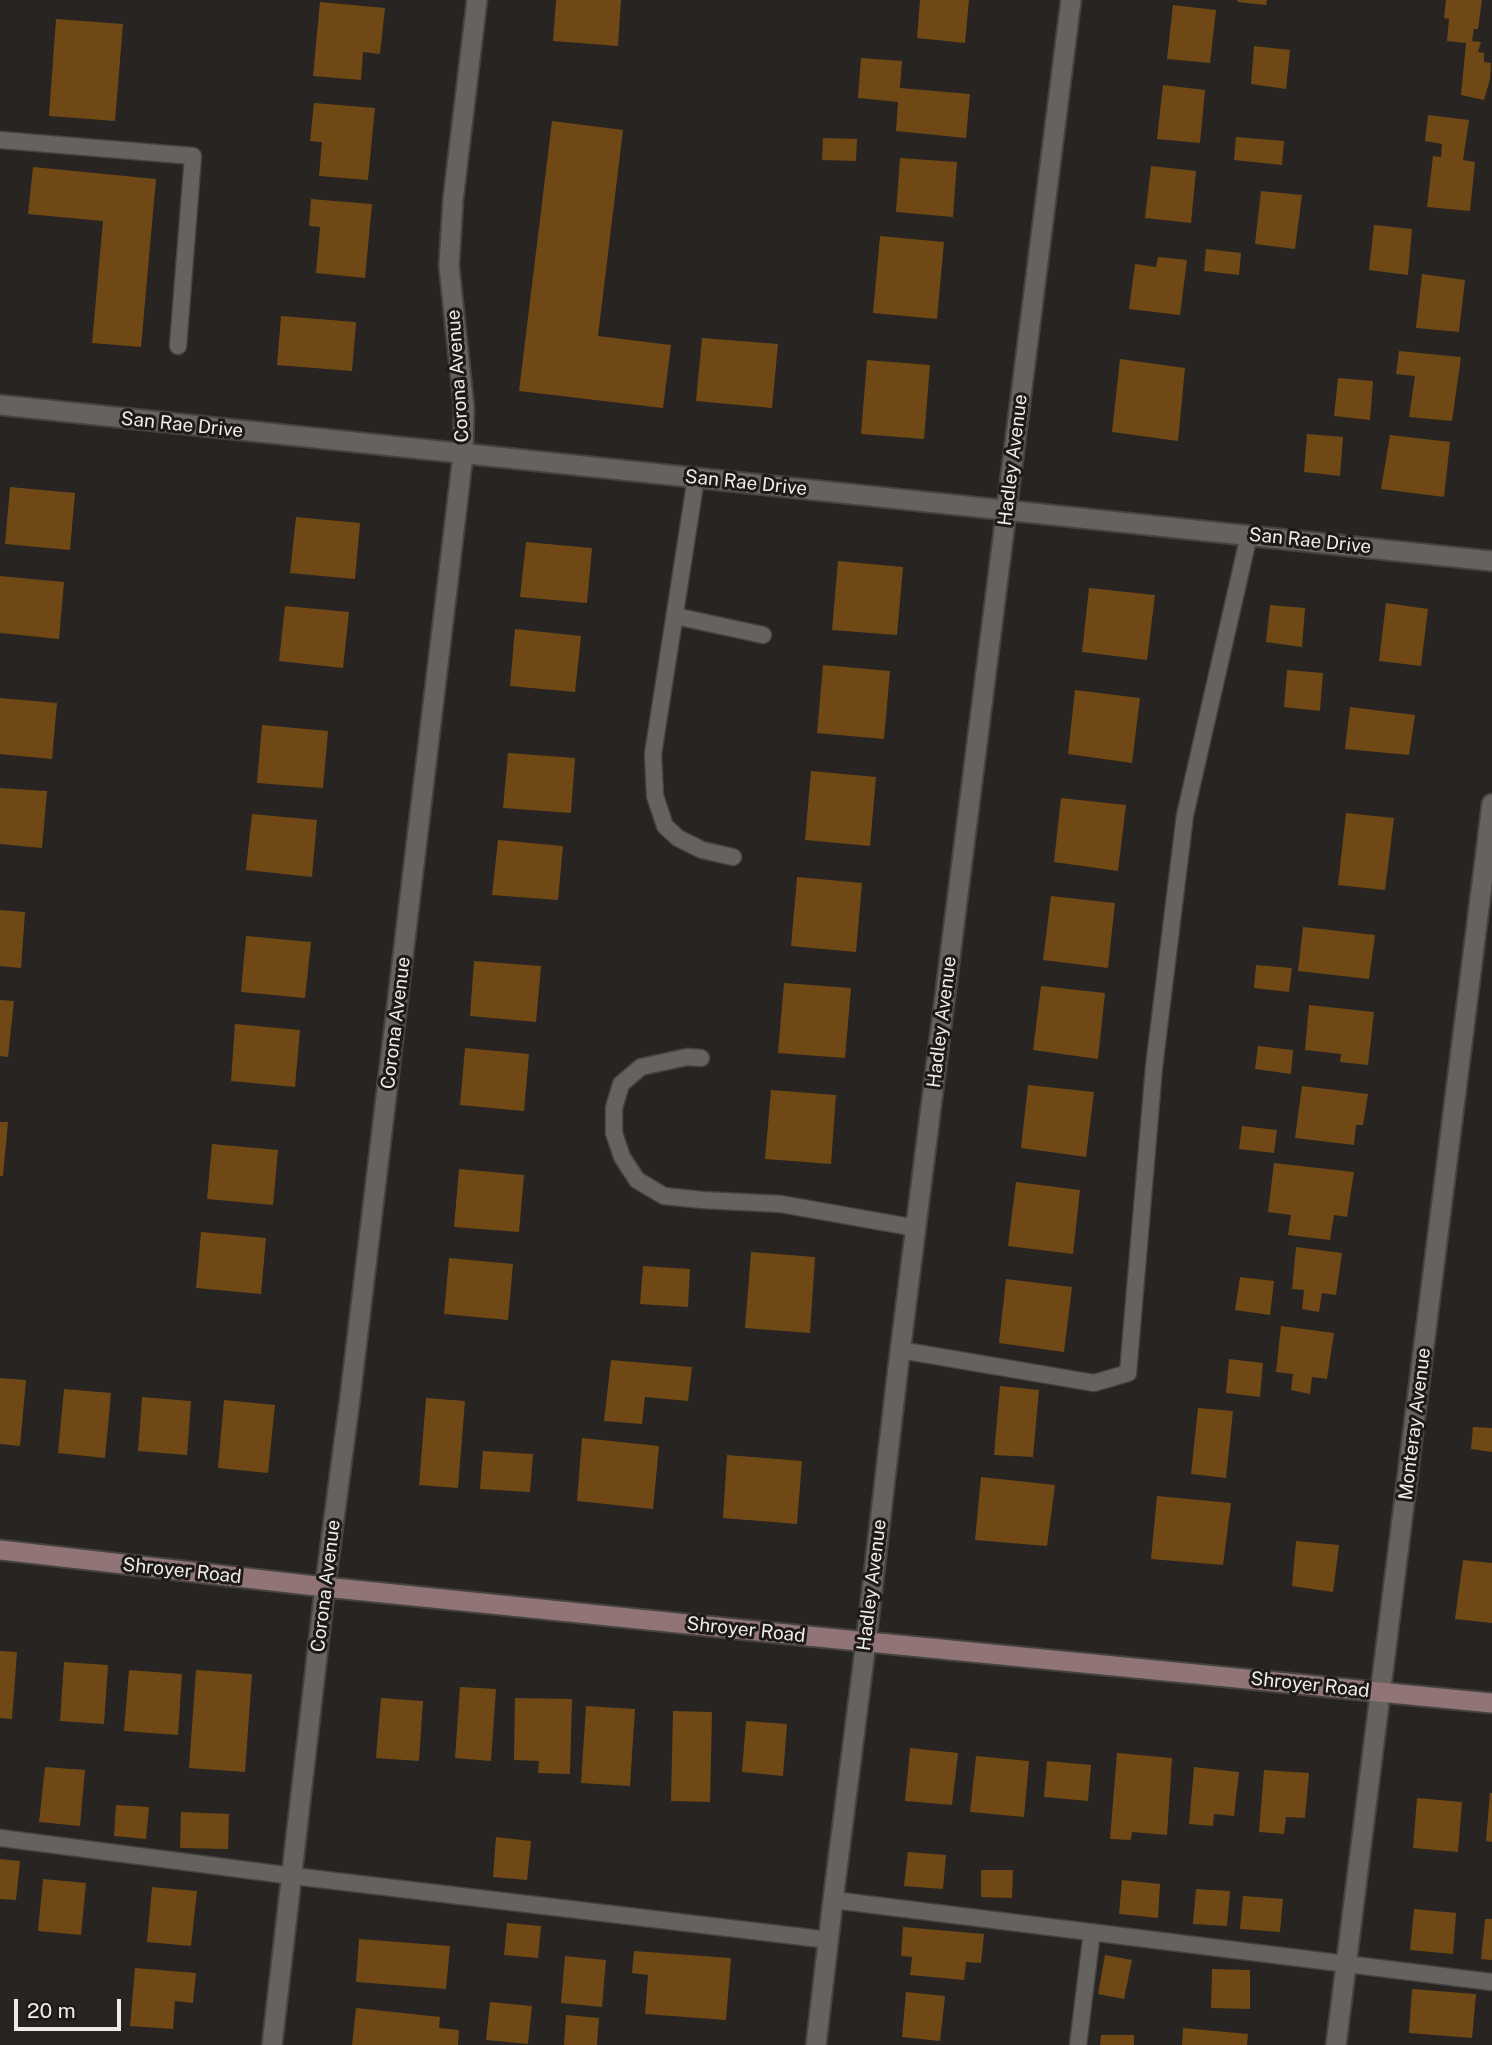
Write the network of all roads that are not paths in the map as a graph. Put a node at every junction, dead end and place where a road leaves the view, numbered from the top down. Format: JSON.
{"nodes":[{"id":1,"x":477,"y":0,"type":"edge"},
{"id":2,"x":1071,"y":0,"type":"edge"},
{"id":3,"x":0,"y":140,"type":"edge"},
{"id":4,"x":178,"y":346,"type":"dead end"},
{"id":5,"x":0,"y":405,"type":"edge"},
{"id":6,"x":463,"y":454,"type":"junction"},
{"id":7,"x":696,"y":478,"type":"junction"},
{"id":8,"x":1007,"y":510,"type":"junction"},
{"id":9,"x":1249,"y":535,"type":"junction"},
{"id":10,"x":1492,"y":561,"type":"edge"},
{"id":11,"x":675,"y":616,"type":"junction"},
{"id":12,"x":763,"y":635,"type":"dead end"},
{"id":13,"x":1492,"y":804,"type":"edge"},
{"id":14,"x":733,"y":857,"type":"dead end"},
{"id":15,"x":701,"y":1058,"type":"dead end"},
{"id":16,"x":916,"y":1228,"type":"junction"},
{"id":17,"x":900,"y":1350,"type":"junction"},
{"id":18,"x":0,"y":1550,"type":"edge"},
{"id":19,"x":326,"y":1587,"type":"junction"},
{"id":20,"x":866,"y":1642,"type":"junction"},
{"id":21,"x":1379,"y":1692,"type":"junction"},
{"id":22,"x":1492,"y":1703,"type":"edge"},
{"id":23,"x":0,"y":1838,"type":"edge"},
{"id":24,"x":293,"y":1875,"type":"junction"},
{"id":25,"x":832,"y":1900,"type":"junction"},
{"id":26,"x":1092,"y":1932,"type":"junction"},
{"id":27,"x":829,"y":1940,"type":"junction"},
{"id":28,"x":1346,"y":1963,"type":"junction"},
{"id":29,"x":1492,"y":1982,"type":"edge"},
{"id":30,"x":272,"y":2045,"type":"edge"},
{"id":31,"x":816,"y":2045,"type":"edge"},
{"id":32,"x":1078,"y":2045,"type":"edge"},
{"id":33,"x":1336,"y":2045,"type":"edge"}],
"edges":[{"from":1,"to":6,"type":"street","name":"Corona Avenue"},
{"from":2,"to":8,"type":"street","name":"Hadley Avenue"},
{"from":3,"to":4,"type":"lane"},
{"from":5,"to":6,"type":"street","name":"San Rae Drive"},
{"from":6,"to":7,"type":"street","name":"San Rae Drive"},
{"from":6,"to":19,"type":"street","name":"Corona Avenue"},
{"from":7,"to":8,"type":"street","name":"San Rae Drive"},
{"from":7,"to":11,"type":"lane"},
{"from":8,"to":9,"type":"street","name":"San Rae Drive"},
{"from":8,"to":16,"type":"street","name":"Hadley Avenue"},
{"from":9,"to":10,"type":"street","name":"San Rae Drive"},
{"from":9,"to":17,"type":"lane"},
{"from":11,"to":12,"type":"lane"},
{"from":11,"to":14,"type":"lane"},
{"from":13,"to":21,"type":"street","name":"Monteray Avenue"},
{"from":15,"to":16,"type":"lane"},
{"from":16,"to":17,"type":"street","name":"Hadley Avenue"},
{"from":17,"to":20,"type":"street","name":"Hadley Avenue"},
{"from":18,"to":19,"type":"main road","name":"Shroyer Road"},
{"from":19,"to":20,"type":"main road","name":"Shroyer Road"},
{"from":19,"to":24,"type":"street","name":"Corona Avenue"},
{"from":20,"to":21,"type":"main road","name":"Shroyer Road"},
{"from":20,"to":25,"type":"street","name":"Hadley Avenue"},
{"from":21,"to":22,"type":"main road","name":"Shroyer Road"},
{"from":21,"to":28,"type":"street","name":"Monteray Avenue"},
{"from":23,"to":24,"type":"lane"},
{"from":24,"to":27,"type":"lane"},
{"from":24,"to":30,"type":"street","name":"Corona Avenue"},
{"from":25,"to":26,"type":"lane"},
{"from":25,"to":27,"type":"street","name":"Hadley Avenue"},
{"from":26,"to":28,"type":"lane"},
{"from":26,"to":32,"type":"lane"},
{"from":27,"to":31,"type":"street","name":"Hadley Avenue"},
{"from":28,"to":29,"type":"lane"},
{"from":28,"to":33,"type":"street","name":"Monteray Avenue"}]}
